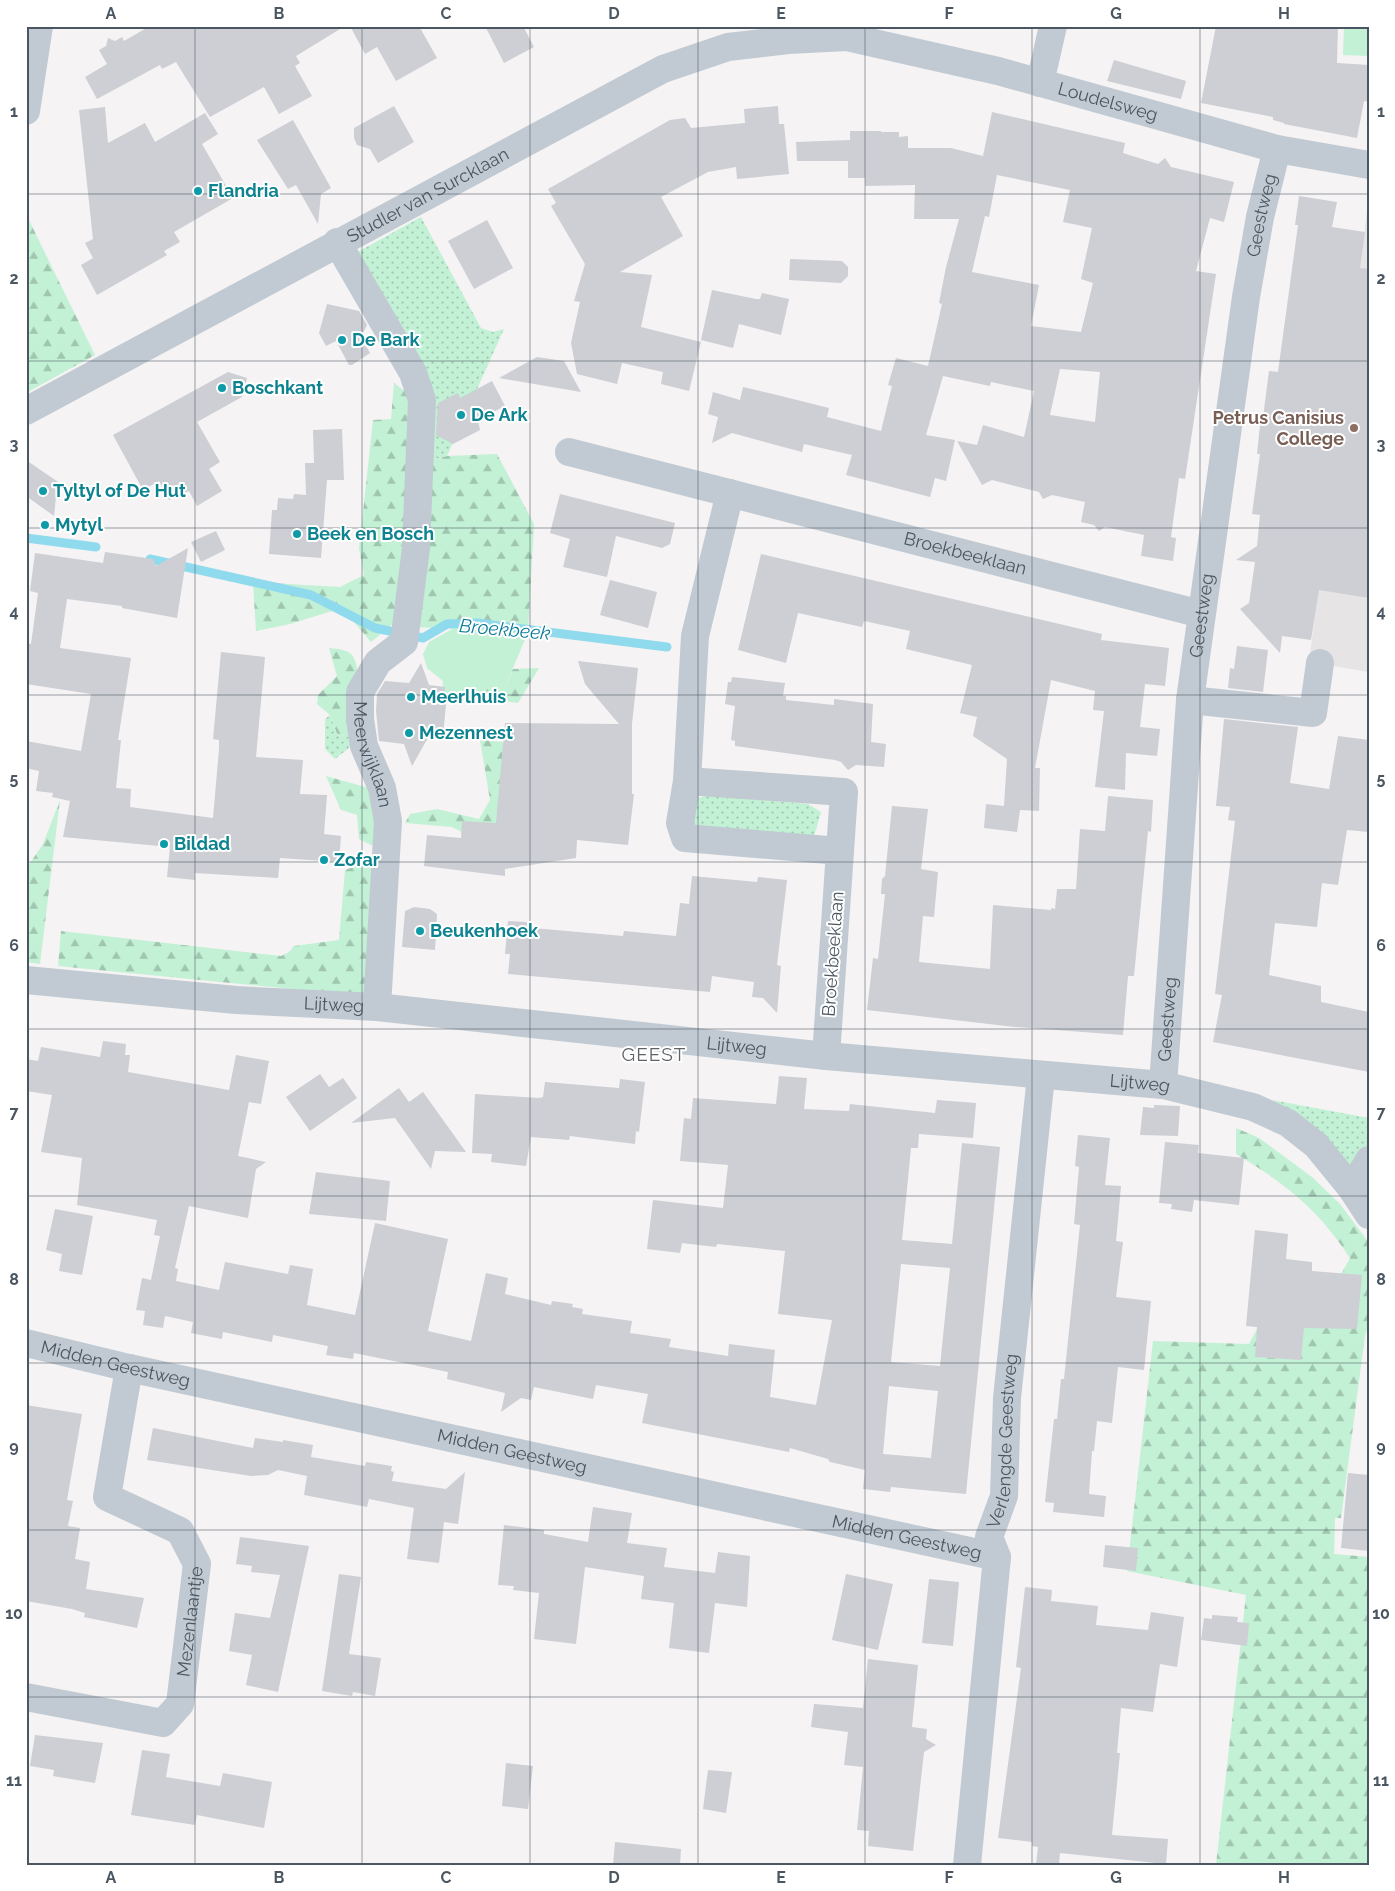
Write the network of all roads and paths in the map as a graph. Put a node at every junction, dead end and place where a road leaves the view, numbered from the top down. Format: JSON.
{"nodes":[{"id":1,"x":39,"y":26,"type":"edge"},
{"id":2,"x":1053,"y":26,"type":"edge"},
{"id":3,"x":847,"y":32,"type":"edge"},
{"id":4,"x":1040,"y":84,"type":"junction"},
{"id":5,"x":26,"y":111,"type":"edge"},
{"id":6,"x":1277,"y":149,"type":"junction"},
{"id":7,"x":1369,"y":165,"type":"edge"},
{"id":8,"x":336,"y":242,"type":"junction"},
{"id":9,"x":26,"y":411,"type":"edge"},
{"id":10,"x":569,"y":452,"type":"dead end"},
{"id":11,"x":730,"y":493,"type":"junction"},
{"id":12,"x":1201,"y":614,"type":"junction"},
{"id":13,"x":1320,"y":663,"type":"dead end"},
{"id":14,"x":1190,"y":700,"type":"junction"},
{"id":15,"x":687,"y":781,"type":"junction"},
{"id":16,"x":840,"y":851,"type":"junction"},
{"id":17,"x":26,"y":980,"type":"edge"},
{"id":18,"x":377,"y":1008,"type":"junction"},
{"id":19,"x":826,"y":1056,"type":"junction"},
{"id":20,"x":1041,"y":1076,"type":"junction"},
{"id":21,"x":1163,"y":1085,"type":"junction"},
{"id":22,"x":1369,"y":1160,"type":"edge"},
{"id":23,"x":1352,"y":1189,"type":"junction"},
{"id":24,"x":1369,"y":1215,"type":"edge"},
{"id":25,"x":26,"y":1343,"type":"edge"},
{"id":26,"x":129,"y":1368,"type":"junction"},
{"id":27,"x":997,"y":1557,"type":"junction"},
{"id":28,"x":26,"y":1697,"type":"edge"},
{"id":29,"x":967,"y":1865,"type":"edge"}],
"edges":[{"from":1,"to":5,"type":"street"},
{"from":2,"to":4,"type":"street"},
{"from":3,"to":4,"type":"street","name":"Loudelsweg"},
{"from":3,"to":8,"type":"street","name":"Studler van Surcklaan"},
{"from":4,"to":6,"type":"street","name":"Loudelsweg"},
{"from":6,"to":7,"type":"street","name":"Loudelsweg"},
{"from":6,"to":12,"type":"street","name":"Geestweg"},
{"from":8,"to":9,"type":"street","name":"Studler van Surcklaan"},
{"from":8,"to":18,"type":"street","name":"Meerwijklaan"},
{"from":10,"to":11,"type":"street","name":"Broekbeeklaan"},
{"from":11,"to":12,"type":"street","name":"Broekbeeklaan"},
{"from":11,"to":15,"type":"street"},
{"from":12,"to":14,"type":"street","name":"Geestweg"},
{"from":13,"to":14,"type":"street"},
{"from":14,"to":21,"type":"street","name":"Geestweg"},
{"from":15,"to":16,"type":"street"},
{"from":15,"to":16,"type":"street","name":"Broekbeeklaan"},
{"from":16,"to":19,"type":"street","name":"Broekbeeklaan"},
{"from":17,"to":18,"type":"street","name":"Lijtweg"},
{"from":18,"to":19,"type":"street","name":"Lijtweg"},
{"from":19,"to":20,"type":"street","name":"Lijtweg"},
{"from":20,"to":21,"type":"street","name":"Lijtweg"},
{"from":20,"to":27,"type":"street","name":"Verlengde Geestweg"},
{"from":21,"to":23,"type":"street","name":"Lijtweg"},
{"from":22,"to":23,"type":"street"},
{"from":23,"to":24,"type":"street","name":"Lijtweg"},
{"from":25,"to":26,"type":"street","name":"Midden Geestweg"},
{"from":26,"to":27,"type":"street","name":"Midden Geestweg"},
{"from":26,"to":28,"type":"street","name":"Mezenlaantje"},
{"from":27,"to":29,"type":"street","name":"Verlengde Geestweg"}]}
